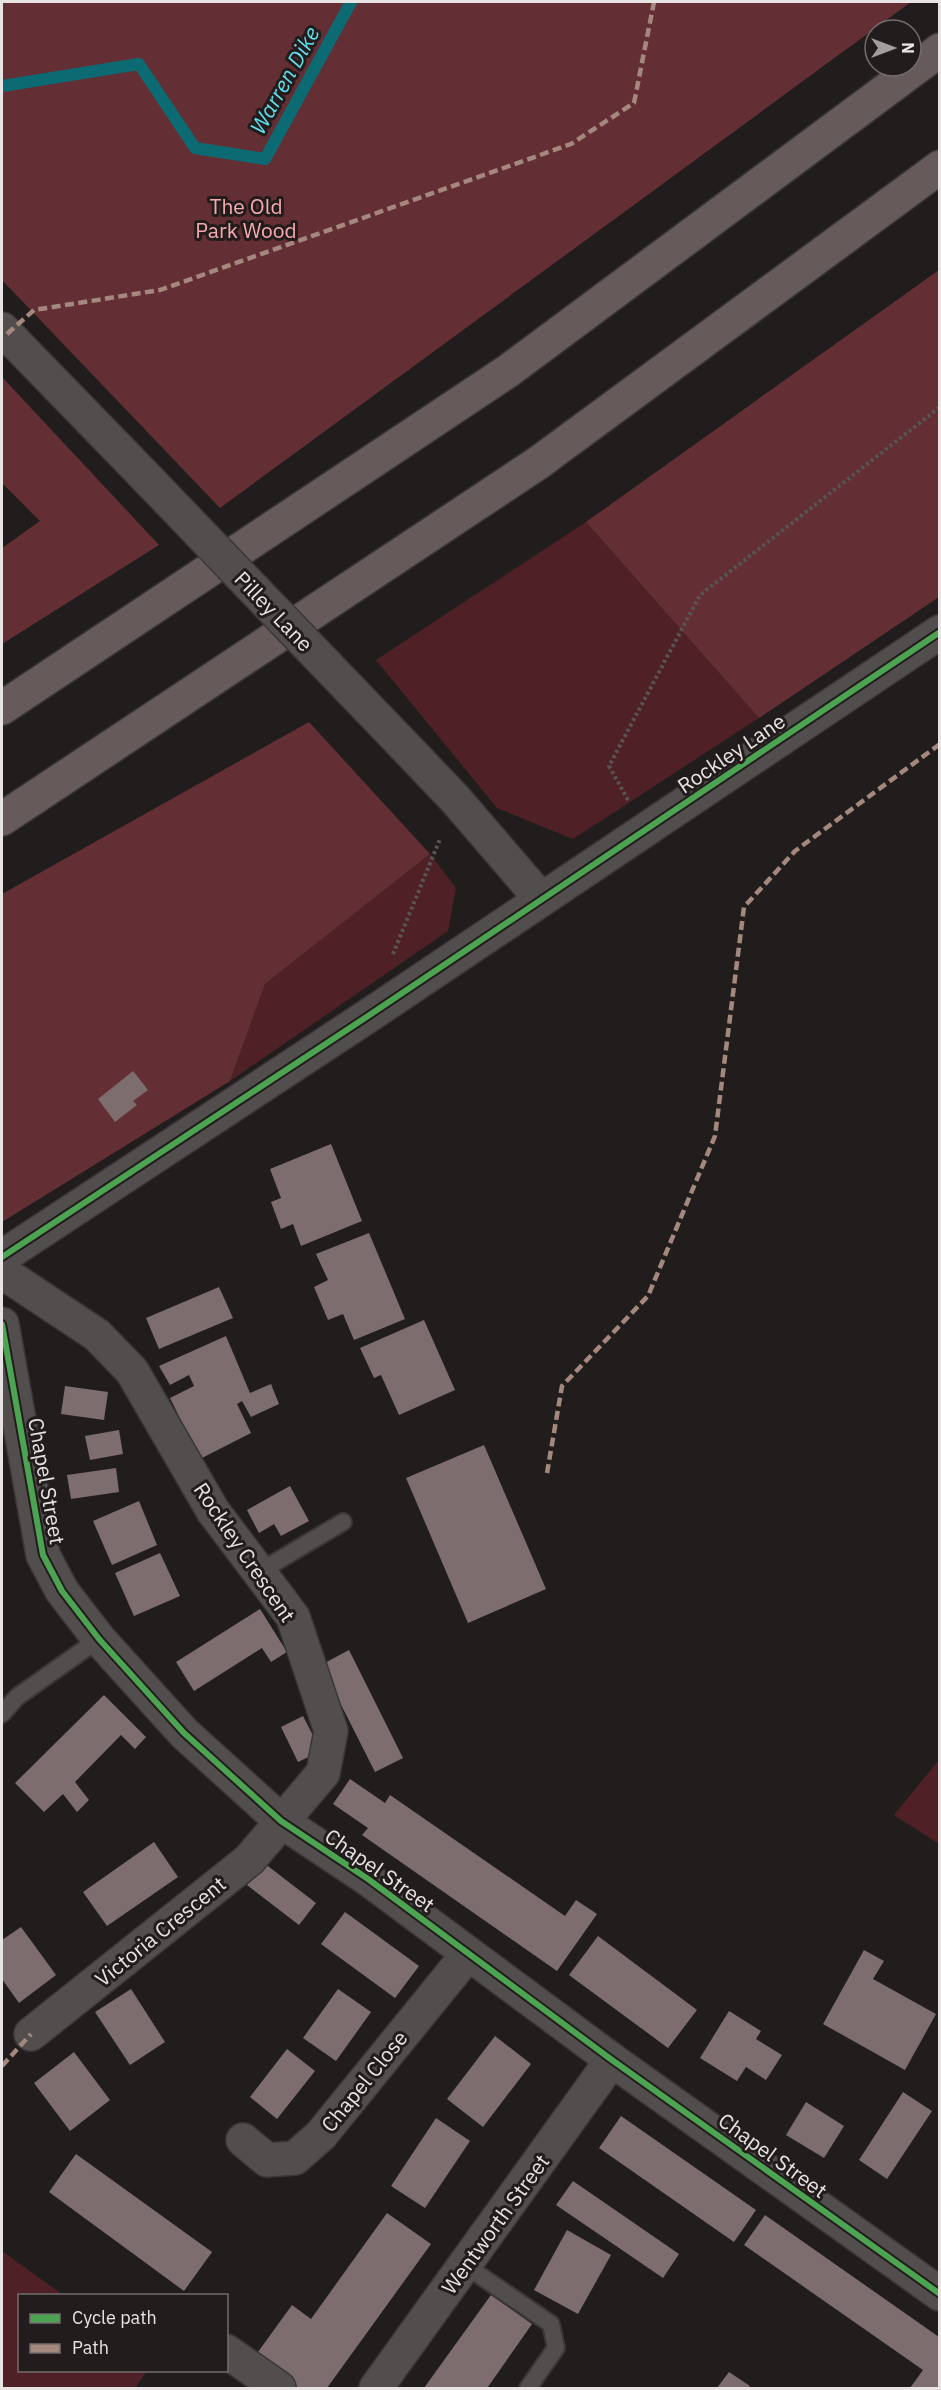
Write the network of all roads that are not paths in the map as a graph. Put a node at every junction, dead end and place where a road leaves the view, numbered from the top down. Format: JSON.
{"nodes":[{"id":1,"x":939,"y":50,"type":"edge"},
{"id":2,"x":939,"y":167,"type":"edge"},
{"id":3,"x":2,"y":329,"type":"edge"},
{"id":4,"x":939,"y":632,"type":"edge"},
{"id":5,"x":2,"y":708,"type":"edge"},
{"id":6,"x":2,"y":819,"type":"edge"},
{"id":7,"x":541,"y":899,"type":"junction"},
{"id":8,"x":2,"y":1257,"type":"edge"},
{"id":9,"x":2,"y":1272,"type":"edge"},
{"id":10,"x":2,"y":1324,"type":"edge"},
{"id":11,"x":343,"y":1522,"type":"dead end"},
{"id":12,"x":259,"y":1572,"type":"junction"},
{"id":13,"x":99,"y":1639,"type":"junction"},
{"id":14,"x":2,"y":1714,"type":"edge"},
{"id":15,"x":281,"y":1821,"type":"junction"},
{"id":16,"x":468,"y":1954,"type":"junction"},
{"id":17,"x":31,"y":2034,"type":"dead end"},
{"id":18,"x":612,"y":2060,"type":"junction"},
{"id":19,"x":243,"y":2140,"type":"dead end"},
{"id":20,"x":465,"y":2266,"type":"junction"},
{"id":21,"x":939,"y":2294,"type":"edge"},
{"id":22,"x":228,"y":2352,"type":"edge"},
{"id":23,"x":279,"y":2388,"type":"edge"},
{"id":24,"x":376,"y":2388,"type":"edge"},
{"id":25,"x":528,"y":2388,"type":"edge"}],
"edges":[{"from":1,"to":5,"type":"highway"},
{"from":2,"to":6,"type":"highway"},
{"from":3,"to":7,"type":"street","name":"Pilley Lane","bridge":true},
{"from":4,"to":7,"type":"street","name":"Rockley Lane"},
{"from":7,"to":8,"type":"street","name":"Rockley Lane"},
{"from":9,"to":12,"type":"street","name":"Rockley Crescent"},
{"from":10,"to":13,"type":"street","name":"Chapel Street"},
{"from":11,"to":12,"type":"lane"},
{"from":12,"to":15,"type":"street","name":"Rockley Crescent"},
{"from":13,"to":14,"type":"lane"},
{"from":13,"to":15,"type":"street","name":"Chapel Street"},
{"from":15,"to":16,"type":"street","name":"Chapel Street"},
{"from":15,"to":17,"type":"street","name":"Victoria Crescent"},
{"from":16,"to":18,"type":"street","name":"Chapel Street"},
{"from":16,"to":19,"type":"street","name":"Chapel Close"},
{"from":18,"to":20,"type":"street","name":"Wentworth Street"},
{"from":18,"to":21,"type":"street","name":"Chapel Street"},
{"from":20,"to":24,"type":"street","name":"Wentworth Street"},
{"from":20,"to":25,"type":"lane"},
{"from":22,"to":23,"type":"street"}]}
